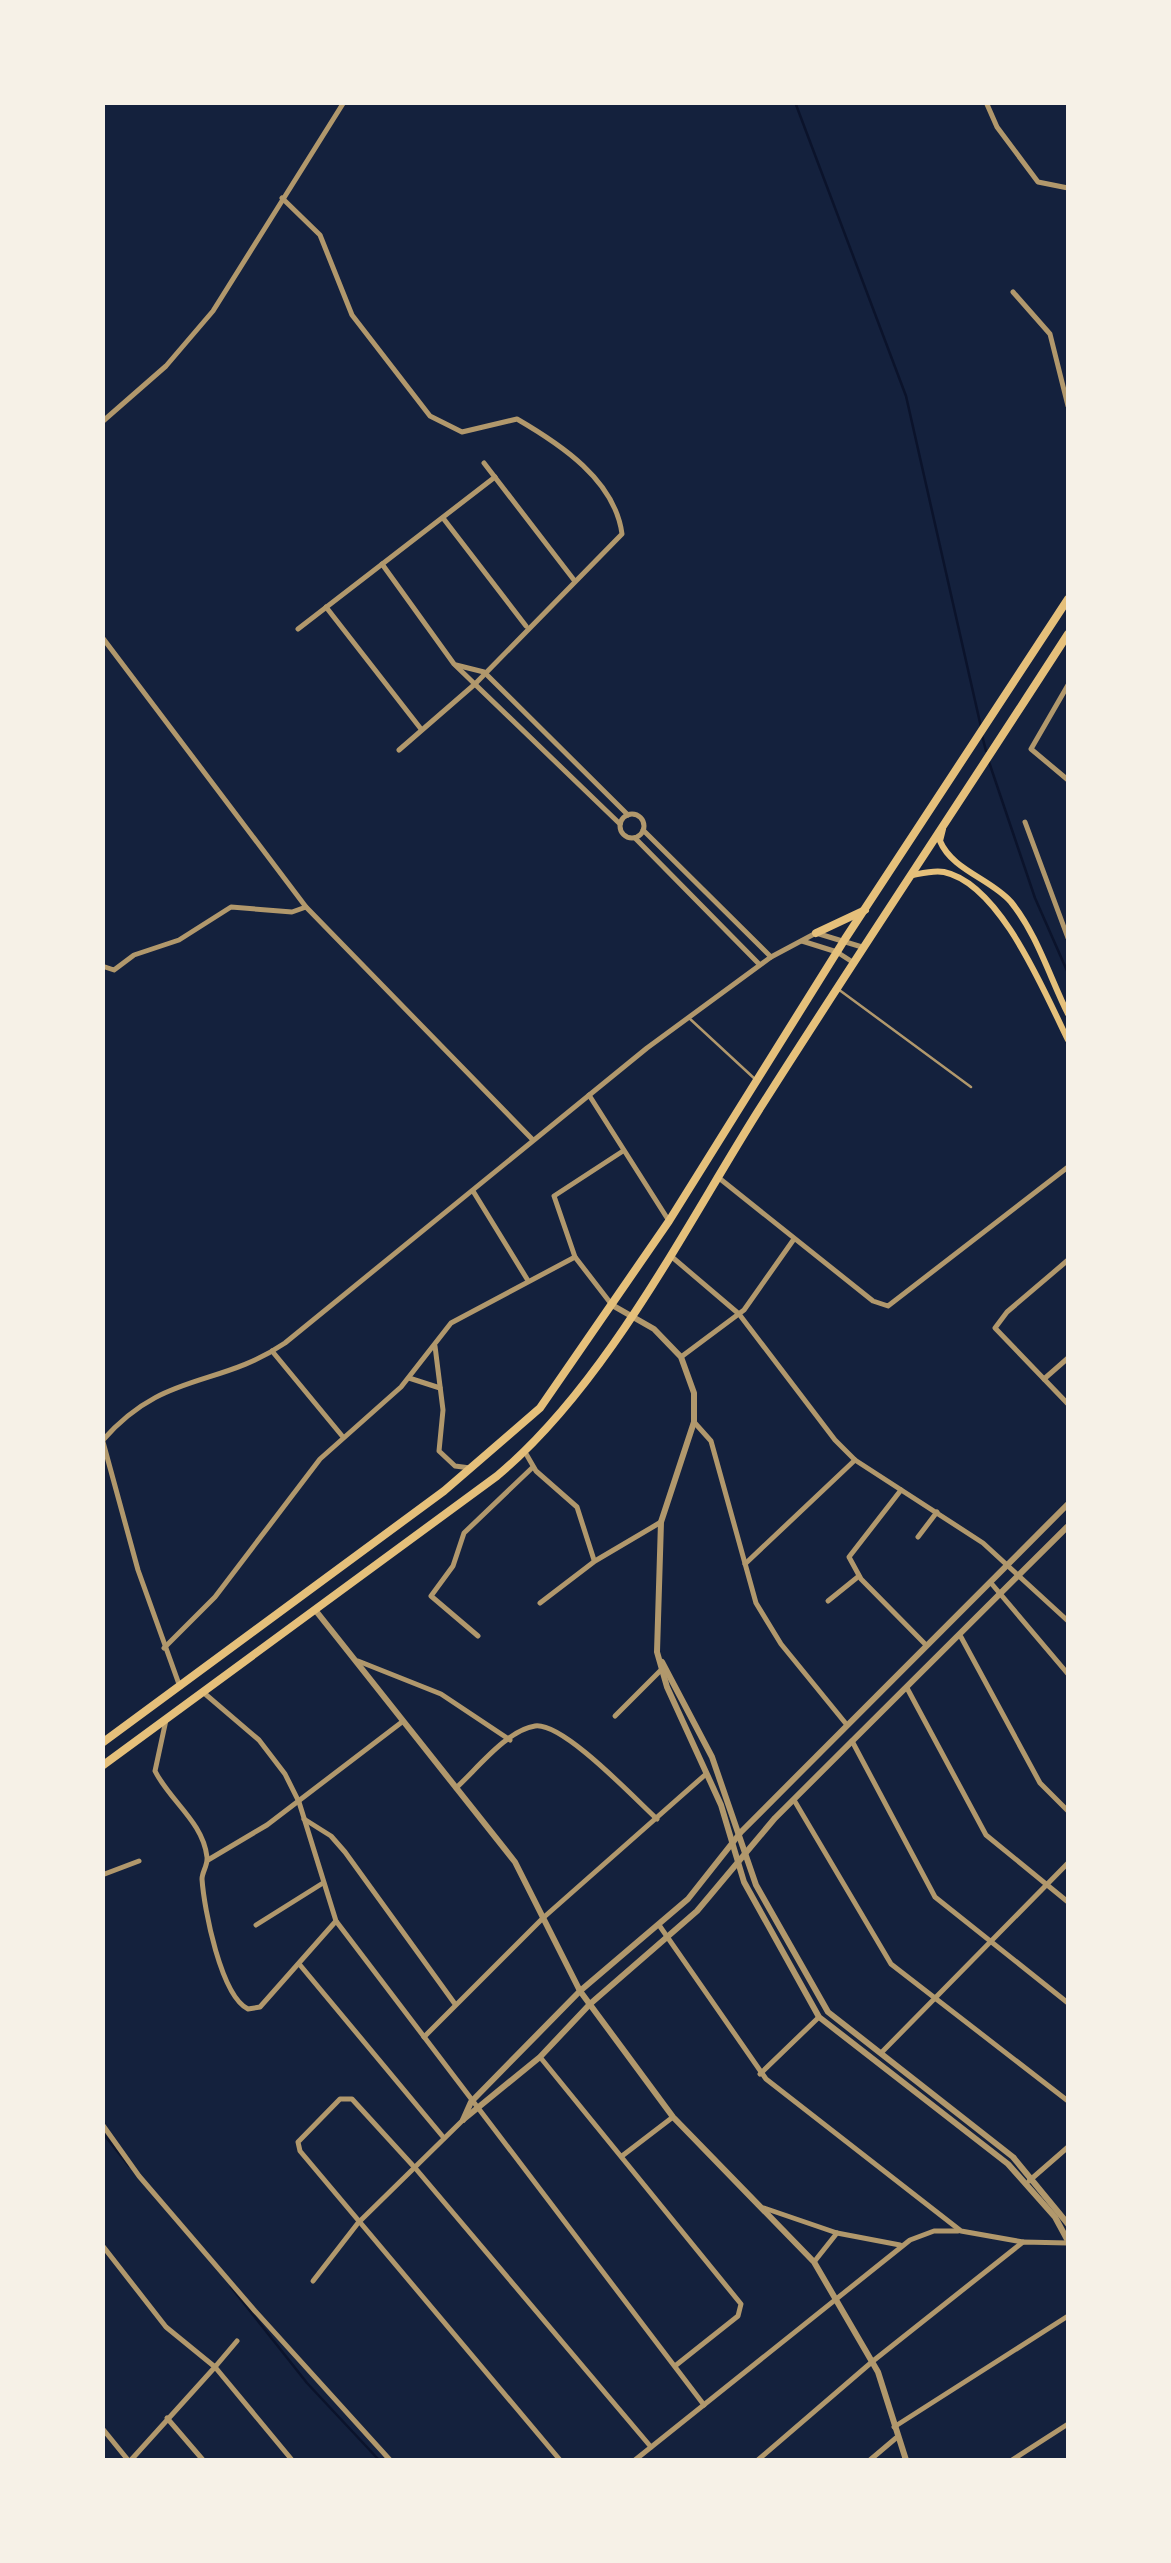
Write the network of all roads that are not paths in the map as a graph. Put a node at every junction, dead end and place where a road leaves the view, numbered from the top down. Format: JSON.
{"nodes":[{"id":1,"x":344,"y":102,"type":"edge"},
{"id":2,"x":986,"y":102,"type":"edge"},
{"id":3,"x":1068,"y":188,"type":"edge"},
{"id":4,"x":282,"y":198,"type":"junction"},
{"id":5,"x":1012,"y":292,"type":"dead end"},
{"id":6,"x":1068,"y":406,"type":"edge"},
{"id":7,"x":102,"y":422,"type":"edge"},
{"id":8,"x":484,"y":463,"type":"dead end"},
{"id":9,"x":495,"y":477,"type":"junction"},
{"id":10,"x":442,"y":518,"type":"junction"},
{"id":11,"x":382,"y":564,"type":"junction"},
{"id":12,"x":574,"y":580,"type":"junction"},
{"id":13,"x":1068,"y":599,"type":"edge"},
{"id":14,"x":326,"y":607,"type":"junction"},
{"id":15,"x":526,"y":626,"type":"junction"},
{"id":16,"x":298,"y":630,"type":"dead end"},
{"id":17,"x":1068,"y":634,"type":"edge"},
{"id":18,"x":102,"y":638,"type":"edge"},
{"id":19,"x":1064,"y":650,"type":"edge"},
{"id":20,"x":454,"y":664,"type":"junction"},
{"id":21,"x":484,"y":672,"type":"junction"},
{"id":22,"x":475,"y":684,"type":"junction"},
{"id":23,"x":1068,"y":685,"type":"edge"},
{"id":24,"x":420,"y":729,"type":"junction"},
{"id":25,"x":399,"y":750,"type":"dead end"},
{"id":26,"x":1068,"y":780,"type":"edge"},
{"id":27,"x":628,"y":814,"type":"junction"},
{"id":28,"x":1025,"y":822,"type":"dead end"},
{"id":29,"x":620,"y":824,"type":"junction"},
{"id":30,"x":944,"y":826,"type":"junction"},
{"id":31,"x":643,"y":830,"type":"junction"},
{"id":32,"x":635,"y":838,"type":"junction"},
{"id":33,"x":913,"y":875,"type":"junction"},
{"id":34,"x":306,"y":907,"type":"junction"},
{"id":35,"x":869,"y":908,"type":"junction"},
{"id":36,"x":816,"y":932,"type":"junction"},
{"id":37,"x":1068,"y":938,"type":"edge"},
{"id":38,"x":845,"y":939,"type":"junction"},
{"id":39,"x":800,"y":940,"type":"junction"},
{"id":40,"x":864,"y":948,"type":"junction"},
{"id":41,"x":837,"y":952,"type":"junction"},
{"id":42,"x":771,"y":957,"type":"junction"},
{"id":43,"x":854,"y":963,"type":"junction"},
{"id":44,"x":760,"y":965,"type":"junction"},
{"id":45,"x":102,"y":966,"type":"edge"},
{"id":46,"x":837,"y":988,"type":"junction"},
{"id":47,"x":1068,"y":1014,"type":"edge"},
{"id":48,"x":688,"y":1017,"type":"junction"},
{"id":49,"x":1068,"y":1040,"type":"edge"},
{"id":50,"x":756,"y":1080,"type":"junction"},
{"id":51,"x":971,"y":1087,"type":"dead end"},
{"id":52,"x":588,"y":1095,"type":"junction"},
{"id":53,"x":532,"y":1139,"type":"junction"},
{"id":54,"x":623,"y":1151,"type":"junction"},
{"id":55,"x":1068,"y":1167,"type":"edge"},
{"id":56,"x":717,"y":1176,"type":"junction"},
{"id":57,"x":472,"y":1192,"type":"junction"},
{"id":58,"x":669,"y":1221,"type":"junction"},
{"id":59,"x":794,"y":1239,"type":"junction"},
{"id":60,"x":670,"y":1255,"type":"junction"},
{"id":61,"x":575,"y":1257,"type":"junction"},
{"id":62,"x":1068,"y":1260,"type":"edge"},
{"id":63,"x":528,"y":1280,"type":"junction"},
{"id":64,"x":612,"y":1305,"type":"junction"},
{"id":65,"x":739,"y":1314,"type":"junction"},
{"id":66,"x":629,"y":1315,"type":"junction"},
{"id":67,"x":435,"y":1346,"type":"junction"},
{"id":68,"x":272,"y":1352,"type":"junction"},
{"id":69,"x":681,"y":1357,"type":"junction"},
{"id":70,"x":1068,"y":1358,"type":"edge"},
{"id":71,"x":409,"y":1378,"type":"junction"},
{"id":72,"x":1044,"y":1380,"type":"junction"},
{"id":73,"x":440,"y":1388,"type":"junction"},
{"id":74,"x":1068,"y":1404,"type":"edge"},
{"id":75,"x":694,"y":1422,"type":"junction"},
{"id":76,"x":342,"y":1437,"type":"junction"},
{"id":77,"x":103,"y":1440,"type":"edge"},
{"id":78,"x":525,"y":1452,"type":"junction"},
{"id":79,"x":856,"y":1460,"type":"junction"},
{"id":80,"x":473,"y":1468,"type":"junction"},
{"id":81,"x":533,"y":1468,"type":"junction"},
{"id":82,"x":902,"y":1490,"type":"junction"},
{"id":83,"x":1068,"y":1504,"type":"edge"},
{"id":84,"x":937,"y":1512,"type":"junction"},
{"id":85,"x":661,"y":1522,"type":"junction"},
{"id":86,"x":1068,"y":1526,"type":"edge"},
{"id":87,"x":918,"y":1537,"type":"dead end"},
{"id":88,"x":594,"y":1562,"type":"junction"},
{"id":89,"x":744,"y":1564,"type":"junction"},
{"id":90,"x":1008,"y":1564,"type":"junction"},
{"id":91,"x":1020,"y":1574,"type":"junction"},
{"id":92,"x":858,"y":1576,"type":"junction"},
{"id":93,"x":991,"y":1584,"type":"junction"},
{"id":94,"x":1002,"y":1595,"type":"junction"},
{"id":95,"x":828,"y":1600,"type":"dead end"},
{"id":96,"x":540,"y":1603,"type":"dead end"},
{"id":97,"x":316,"y":1611,"type":"junction"},
{"id":98,"x":1068,"y":1621,"type":"edge"},
{"id":99,"x":478,"y":1636,"type":"dead end"},
{"id":100,"x":961,"y":1637,"type":"junction"},
{"id":101,"x":928,"y":1647,"type":"junction"},
{"id":102,"x":164,"y":1648,"type":"junction"},
{"id":103,"x":355,"y":1660,"type":"junction"},
{"id":104,"x":662,"y":1668,"type":"junction"},
{"id":105,"x":1068,"y":1674,"type":"edge"},
{"id":106,"x":180,"y":1687,"type":"junction"},
{"id":107,"x":907,"y":1688,"type":"junction"},
{"id":108,"x":204,"y":1693,"type":"junction"},
{"id":109,"x":615,"y":1716,"type":"dead end"},
{"id":110,"x":166,"y":1720,"type":"junction"},
{"id":111,"x":402,"y":1722,"type":"junction"},
{"id":112,"x":848,"y":1726,"type":"junction"},
{"id":113,"x":510,"y":1740,"type":"junction"},
{"id":114,"x":852,"y":1741,"type":"junction"},
{"id":115,"x":102,"y":1743,"type":"edge"},
{"id":116,"x":102,"y":1766,"type":"edge"},
{"id":117,"x":706,"y":1774,"type":"junction"},
{"id":118,"x":456,"y":1788,"type":"junction"},
{"id":119,"x":794,"y":1800,"type":"junction"},
{"id":120,"x":298,"y":1802,"type":"junction"},
{"id":121,"x":1068,"y":1811,"type":"edge"},
{"id":122,"x":304,"y":1819,"type":"junction"},
{"id":123,"x":657,"y":1819,"type":"junction"},
{"id":124,"x":741,"y":1832,"type":"junction"},
{"id":125,"x":733,"y":1845,"type":"junction"},
{"id":126,"x":746,"y":1854,"type":"junction"},
{"id":127,"x":208,"y":1860,"type":"junction"},
{"id":128,"x":139,"y":1861,"type":"dead end"},
{"id":129,"x":1068,"y":1863,"type":"edge"},
{"id":130,"x":738,"y":1865,"type":"junction"},
{"id":131,"x":102,"y":1876,"type":"edge"},
{"id":132,"x":324,"y":1883,"type":"junction"},
{"id":133,"x":1047,"y":1885,"type":"junction"},
{"id":134,"x":1068,"y":1902,"type":"edge"},
{"id":135,"x":543,"y":1918,"type":"junction"},
{"id":136,"x":336,"y":1921,"type":"junction"},
{"id":137,"x":256,"y":1925,"type":"dead end"},
{"id":138,"x":659,"y":1925,"type":"junction"},
{"id":139,"x":667,"y":1939,"type":"junction"},
{"id":140,"x":992,"y":1941,"type":"junction"},
{"id":141,"x":300,"y":1965,"type":"junction"},
{"id":142,"x":580,"y":1991,"type":"junction"},
{"id":143,"x":935,"y":1998,"type":"junction"},
{"id":144,"x":1068,"y":2003,"type":"edge"},
{"id":145,"x":455,"y":2004,"type":"junction"},
{"id":146,"x":590,"y":2004,"type":"junction"},
{"id":147,"x":819,"y":2018,"type":"junction"},
{"id":148,"x":424,"y":2037,"type":"junction"},
{"id":149,"x":880,"y":2054,"type":"junction"},
{"id":150,"x":540,"y":2057,"type":"junction"},
{"id":151,"x":760,"y":2074,"type":"junction"},
{"id":152,"x":471,"y":2102,"type":"junction"},
{"id":153,"x":1068,"y":2102,"type":"edge"},
{"id":154,"x":478,"y":2110,"type":"junction"},
{"id":155,"x":674,"y":2117,"type":"junction"},
{"id":156,"x":462,"y":2120,"type":"junction"},
{"id":157,"x":102,"y":2124,"type":"edge"},
{"id":158,"x":444,"y":2138,"type":"junction"},
{"id":159,"x":1068,"y":2147,"type":"edge"},
{"id":160,"x":622,"y":2156,"type":"junction"},
{"id":161,"x":416,"y":2169,"type":"junction"},
{"id":162,"x":1030,"y":2180,"type":"junction"},
{"id":163,"x":764,"y":2208,"type":"junction"},
{"id":164,"x":358,"y":2223,"type":"junction"},
{"id":165,"x":1068,"y":2224,"type":"edge"},
{"id":166,"x":961,"y":2231,"type":"junction"},
{"id":167,"x":837,"y":2232,"type":"junction"},
{"id":168,"x":1023,"y":2242,"type":"junction"},
{"id":169,"x":1068,"y":2242,"type":"edge"},
{"id":170,"x":102,"y":2245,"type":"edge"},
{"id":171,"x":902,"y":2246,"type":"junction"},
{"id":172,"x":814,"y":2262,"type":"junction"},
{"id":173,"x":312,"y":2282,"type":"dead end"},
{"id":174,"x":837,"y":2297,"type":"junction"},
{"id":175,"x":1068,"y":2316,"type":"edge"},
{"id":176,"x":236,"y":2340,"type":"dead end"},
{"id":177,"x":873,"y":2362,"type":"junction"},
{"id":178,"x":675,"y":2366,"type":"junction"},
{"id":179,"x":215,"y":2368,"type":"junction"},
{"id":180,"x":704,"y":2405,"type":"junction"},
{"id":181,"x":166,"y":2418,"type":"junction"},
{"id":182,"x":1068,"y":2424,"type":"edge"},
{"id":183,"x":102,"y":2428,"type":"edge"},
{"id":184,"x":893,"y":2428,"type":"junction"},
{"id":185,"x":896,"y":2438,"type":"junction"},
{"id":186,"x":651,"y":2447,"type":"junction"},
{"id":187,"x":130,"y":2460,"type":"edge"},
{"id":188,"x":203,"y":2460,"type":"edge"},
{"id":189,"x":292,"y":2460,"type":"edge"},
{"id":190,"x":390,"y":2460,"type":"edge"},
{"id":191,"x":560,"y":2460,"type":"edge"},
{"id":192,"x":636,"y":2460,"type":"edge"},
{"id":193,"x":758,"y":2460,"type":"edge"},
{"id":194,"x":870,"y":2460,"type":"edge"},
{"id":195,"x":906,"y":2460,"type":"edge"},
{"id":196,"x":1012,"y":2460,"type":"edge"}],
"edges":[{"from":1,"to":4,"type":"street"},
{"from":2,"to":3,"type":"street"},
{"from":4,"to":7,"type":"street"},
{"from":4,"to":12,"type":"street"},
{"from":5,"to":6,"type":"street"},
{"from":8,"to":9,"type":"street"},
{"from":9,"to":10,"type":"street"},
{"from":9,"to":12,"type":"street"},
{"from":10,"to":11,"type":"street"},
{"from":10,"to":15,"type":"street"},
{"from":11,"to":14,"type":"street"},
{"from":11,"to":20,"type":"street"},
{"from":12,"to":15,"type":"street"},
{"from":13,"to":35,"type":"main road"},
{"from":14,"to":16,"type":"street"},
{"from":14,"to":24,"type":"street"},
{"from":15,"to":21,"type":"street"},
{"from":17,"to":19,"type":"main road"},
{"from":18,"to":34,"type":"street"},
{"from":19,"to":30,"type":"main road"},
{"from":20,"to":21,"type":"street"},
{"from":20,"to":22,"type":"street"},
{"from":21,"to":22,"type":"street"},
{"from":21,"to":27,"type":"street"},
{"from":22,"to":24,"type":"street"},
{"from":22,"to":29,"type":"street"},
{"from":23,"to":26,"type":"street"},
{"from":24,"to":25,"type":"street"},
{"from":27,"to":29,"type":"street"},
{"from":27,"to":31,"type":"street"},
{"from":28,"to":37,"type":"street"},
{"from":29,"to":32,"type":"street"},
{"from":30,"to":33,"type":"main road"},
{"from":30,"to":47,"type":"main road"},
{"from":31,"to":32,"type":"street"},
{"from":31,"to":42,"type":"street"},
{"from":32,"to":44,"type":"street"},
{"from":33,"to":40,"type":"main road"},
{"from":33,"to":49,"type":"main road"},
{"from":34,"to":45,"type":"street"},
{"from":34,"to":53,"type":"street"},
{"from":35,"to":36,"type":"main road"},
{"from":35,"to":38,"type":"main road"},
{"from":36,"to":38,"type":"street"},
{"from":36,"to":39,"type":"street"},
{"from":38,"to":40,"type":"street"},
{"from":38,"to":41,"type":"main road"},
{"from":39,"to":41,"type":"street"},
{"from":39,"to":42,"type":"street"},
{"from":40,"to":43,"type":"main road"},
{"from":41,"to":43,"type":"street"},
{"from":41,"to":50,"type":"main road"},
{"from":42,"to":44,"type":"street"},
{"from":43,"to":46,"type":"main road"},
{"from":44,"to":48,"type":"street"},
{"from":46,"to":51,"type":"lane"},
{"from":46,"to":56,"type":"main road"},
{"from":48,"to":50,"type":"lane"},
{"from":48,"to":52,"type":"street"},
{"from":50,"to":58,"type":"main road"},
{"from":52,"to":53,"type":"street"},
{"from":52,"to":54,"type":"street"},
{"from":53,"to":57,"type":"street"},
{"from":54,"to":58,"type":"street"},
{"from":54,"to":61,"type":"street"},
{"from":55,"to":59,"type":"street"},
{"from":56,"to":59,"type":"street"},
{"from":56,"to":60,"type":"main road"},
{"from":57,"to":63,"type":"street"},
{"from":57,"to":68,"type":"street"},
{"from":58,"to":64,"type":"main road"},
{"from":59,"to":65,"type":"street"},
{"from":60,"to":65,"type":"street"},
{"from":60,"to":66,"type":"main road"},
{"from":61,"to":63,"type":"street"},
{"from":61,"to":64,"type":"street"},
{"from":62,"to":72,"type":"street"},
{"from":63,"to":67,"type":"street"},
{"from":64,"to":66,"type":"street"},
{"from":64,"to":80,"type":"main road"},
{"from":65,"to":69,"type":"street"},
{"from":65,"to":79,"type":"street"},
{"from":66,"to":69,"type":"street"},
{"from":66,"to":78,"type":"main road"},
{"from":67,"to":71,"type":"street"},
{"from":67,"to":73,"type":"street"},
{"from":68,"to":76,"type":"street"},
{"from":68,"to":77,"type":"street"},
{"from":69,"to":75,"type":"street"},
{"from":70,"to":72,"type":"street"},
{"from":71,"to":73,"type":"street"},
{"from":71,"to":76,"type":"street"},
{"from":72,"to":74,"type":"street"},
{"from":73,"to":80,"type":"street"},
{"from":75,"to":85,"type":"street"},
{"from":75,"to":89,"type":"street"},
{"from":76,"to":102,"type":"street"},
{"from":77,"to":102,"type":"street"},
{"from":78,"to":81,"type":"street"},
{"from":78,"to":97,"type":"main road"},
{"from":79,"to":82,"type":"street"},
{"from":79,"to":89,"type":"street"},
{"from":80,"to":106,"type":"main road"},
{"from":81,"to":88,"type":"street"},
{"from":81,"to":99,"type":"street"},
{"from":82,"to":84,"type":"street"},
{"from":82,"to":92,"type":"street"},
{"from":83,"to":90,"type":"street"},
{"from":84,"to":87,"type":"street"},
{"from":84,"to":90,"type":"street"},
{"from":85,"to":88,"type":"street"},
{"from":85,"to":104,"type":"street"},
{"from":86,"to":91,"type":"street"},
{"from":88,"to":96,"type":"street"},
{"from":89,"to":112,"type":"street"},
{"from":90,"to":91,"type":"street"},
{"from":90,"to":93,"type":"street"},
{"from":91,"to":94,"type":"street"},
{"from":91,"to":98,"type":"street"},
{"from":92,"to":95,"type":"street"},
{"from":92,"to":101,"type":"street"},
{"from":93,"to":94,"type":"street"},
{"from":93,"to":101,"type":"street"},
{"from":94,"to":100,"type":"street"},
{"from":94,"to":105,"type":"street"},
{"from":97,"to":103,"type":"street"},
{"from":97,"to":108,"type":"main road"},
{"from":100,"to":107,"type":"street"},
{"from":100,"to":121,"type":"street"},
{"from":101,"to":112,"type":"street"},
{"from":102,"to":106,"type":"street"},
{"from":103,"to":111,"type":"street"},
{"from":103,"to":113,"type":"street"},
{"from":104,"to":109,"type":"street"},
{"from":104,"to":117,"type":"street"},
{"from":104,"to":124,"type":"street"},
{"from":106,"to":115,"type":"main road"},
{"from":107,"to":114,"type":"street"},
{"from":107,"to":133,"type":"street"},
{"from":108,"to":110,"type":"main road"},
{"from":108,"to":120,"type":"street"},
{"from":110,"to":116,"type":"main road"},
{"from":110,"to":127,"type":"street"},
{"from":111,"to":118,"type":"street"},
{"from":111,"to":120,"type":"street"},
{"from":112,"to":124,"type":"street"},
{"from":113,"to":118,"type":"street"},
{"from":113,"to":123,"type":"street"},
{"from":114,"to":119,"type":"street"},
{"from":114,"to":140,"type":"street"},
{"from":117,"to":123,"type":"street"},
{"from":117,"to":125,"type":"street"},
{"from":118,"to":135,"type":"street"},
{"from":119,"to":126,"type":"street"},
{"from":119,"to":143,"type":"street"},
{"from":120,"to":122,"type":"street"},
{"from":120,"to":127,"type":"street"},
{"from":122,"to":132,"type":"street"},
{"from":122,"to":145,"type":"street"},
{"from":123,"to":135,"type":"street"},
{"from":124,"to":125,"type":"street"},
{"from":124,"to":126,"type":"street"},
{"from":125,"to":130,"type":"street"},
{"from":125,"to":138,"type":"street"},
{"from":126,"to":130,"type":"street"},
{"from":126,"to":149,"type":"street"},
{"from":127,"to":141,"type":"street"},
{"from":128,"to":131,"type":"street"},
{"from":129,"to":133,"type":"street"},
{"from":130,"to":139,"type":"street"},
{"from":130,"to":147,"type":"street"},
{"from":132,"to":136,"type":"street"},
{"from":132,"to":137,"type":"street"},
{"from":133,"to":134,"type":"street"},
{"from":133,"to":140,"type":"street"},
{"from":135,"to":142,"type":"street"},
{"from":135,"to":145,"type":"street"},
{"from":136,"to":141,"type":"street"},
{"from":136,"to":148,"type":"street"},
{"from":138,"to":139,"type":"street"},
{"from":138,"to":142,"type":"street"},
{"from":139,"to":146,"type":"street"},
{"from":139,"to":151,"type":"street"},
{"from":140,"to":143,"type":"street"},
{"from":140,"to":144,"type":"street"},
{"from":141,"to":158,"type":"street"},
{"from":142,"to":146,"type":"street"},
{"from":142,"to":152,"type":"street"},
{"from":143,"to":149,"type":"street"},
{"from":143,"to":153,"type":"street"},
{"from":145,"to":148,"type":"street"},
{"from":146,"to":150,"type":"street"},
{"from":146,"to":155,"type":"street"},
{"from":147,"to":151,"type":"street"},
{"from":147,"to":162,"type":"street"},
{"from":148,"to":152,"type":"street"},
{"from":149,"to":162,"type":"street"},
{"from":150,"to":154,"type":"street"},
{"from":150,"to":160,"type":"street"},
{"from":151,"to":166,"type":"street"},
{"from":152,"to":154,"type":"street"},
{"from":152,"to":156,"type":"street"},
{"from":154,"to":156,"type":"street"},
{"from":154,"to":178,"type":"street"},
{"from":155,"to":160,"type":"street"},
{"from":155,"to":163,"type":"street"},
{"from":156,"to":158,"type":"street"},
{"from":157,"to":190,"type":"street"},
{"from":158,"to":161,"type":"street"},
{"from":159,"to":162,"type":"street"},
{"from":160,"to":178,"type":"street"},
{"from":161,"to":164,"type":"street"},
{"from":161,"to":164,"type":"street"},
{"from":161,"to":186,"type":"street"},
{"from":162,"to":165,"type":"street"},
{"from":162,"to":169,"type":"street"},
{"from":163,"to":167,"type":"street"},
{"from":163,"to":172,"type":"street"},
{"from":164,"to":173,"type":"street"},
{"from":164,"to":191,"type":"street"},
{"from":166,"to":168,"type":"street"},
{"from":166,"to":171,"type":"street"},
{"from":167,"to":171,"type":"street"},
{"from":167,"to":172,"type":"street"},
{"from":168,"to":169,"type":"street"},
{"from":168,"to":177,"type":"street"},
{"from":170,"to":179,"type":"street"},
{"from":171,"to":174,"type":"street"},
{"from":172,"to":174,"type":"street"},
{"from":174,"to":177,"type":"street"},
{"from":174,"to":180,"type":"street"},
{"from":175,"to":184,"type":"street"},
{"from":176,"to":179,"type":"street"},
{"from":177,"to":184,"type":"street"},
{"from":177,"to":193,"type":"street"},
{"from":178,"to":180,"type":"street"},
{"from":179,"to":181,"type":"street"},
{"from":179,"to":189,"type":"street"},
{"from":180,"to":186,"type":"street"},
{"from":181,"to":187,"type":"street"},
{"from":181,"to":188,"type":"street"},
{"from":182,"to":196,"type":"street"},
{"from":183,"to":187,"type":"street"},
{"from":184,"to":185,"type":"street"},
{"from":185,"to":194,"type":"street"},
{"from":185,"to":195,"type":"street"},
{"from":186,"to":192,"type":"street"}]}
